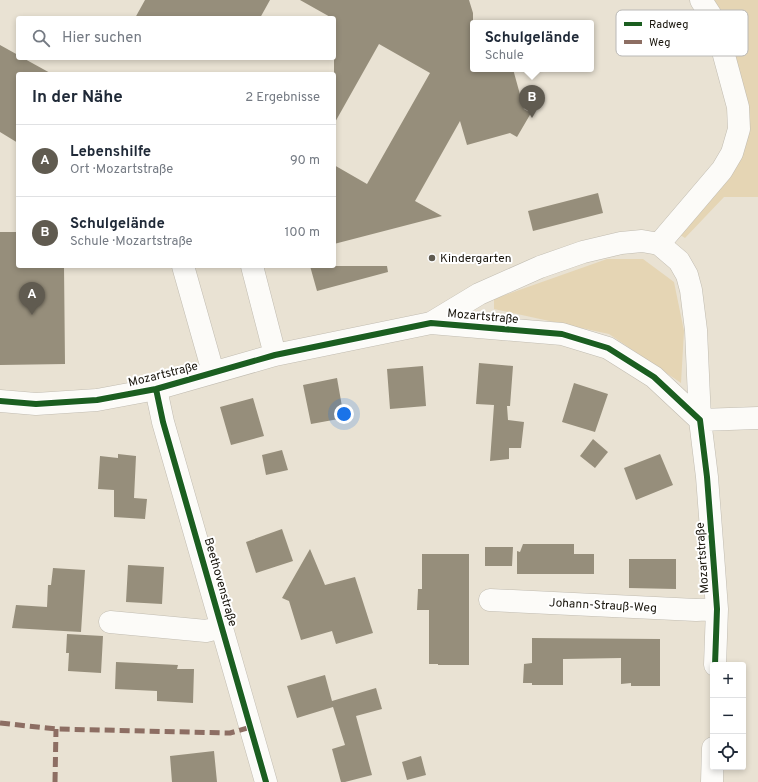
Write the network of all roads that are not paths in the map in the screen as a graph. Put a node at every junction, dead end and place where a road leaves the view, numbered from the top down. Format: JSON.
{"nodes":[{"id":1,"x":701,"y":0,"type":"edge"},
{"id":2,"x":707,"y":10,"type":"edge"},
{"id":3,"x":724,"y":56,"type":"edge"},
{"id":4,"x":659,"y":244,"type":"junction"},
{"id":5,"x":184,"y":268,"type":"edge"},
{"id":6,"x":253,"y":268,"type":"edge"},
{"id":7,"x":431,"y":323,"type":"junction"},
{"id":8,"x":275,"y":355,"type":"junction"},
{"id":9,"x":214,"y":372,"type":"junction"},
{"id":10,"x":156,"y":389,"type":"junction"},
{"id":11,"x":0,"y":401,"type":"edge"},
{"id":12,"x":758,"y":418,"type":"edge"},
{"id":13,"x":700,"y":420,"type":"junction"},
{"id":14,"x":490,"y":600,"type":"dead end"},
{"id":15,"x":717,"y":609,"type":"junction"},
{"id":16,"x":110,"y":622,"type":"dead end"},
{"id":17,"x":222,"y":628,"type":"junction"},
{"id":18,"x":715,"y":662,"type":"edge"},
{"id":19,"x":712,"y":770,"type":"edge"},
{"id":20,"x":266,"y":782,"type":"edge"},
{"id":21,"x":712,"y":782,"type":"edge"}],
"edges":[{"from":1,"to":2,"type":"street"},
{"from":3,"to":4,"type":"street"},
{"from":4,"to":7,"type":"street","name":"Mozartstraße"},
{"from":4,"to":13,"type":"street","name":"Mozartstraße"},
{"from":5,"to":9,"type":"street"},
{"from":6,"to":8,"type":"street"},
{"from":7,"to":8,"type":"street","name":"Mozartstraße"},
{"from":7,"to":13,"type":"street","name":"Mozartstraße"},
{"from":8,"to":9,"type":"street","name":"Mozartstraße"},
{"from":9,"to":10,"type":"street","name":"Mozartstraße"},
{"from":10,"to":11,"type":"street","name":"Mozartstraße"},
{"from":10,"to":17,"type":"street","name":"Beethovenstraße"},
{"from":12,"to":13,"type":"street"},
{"from":13,"to":15,"type":"street","name":"Mozartstraße"},
{"from":14,"to":15,"type":"street","name":"Johann-Strauß-Weg"},
{"from":15,"to":18,"type":"street","name":"Mozartstraße"},
{"from":16,"to":17,"type":"street","name":"Beethovenstraße"},
{"from":17,"to":20,"type":"street","name":"Beethovenstraße"},
{"from":19,"to":21,"type":"street"}]}
